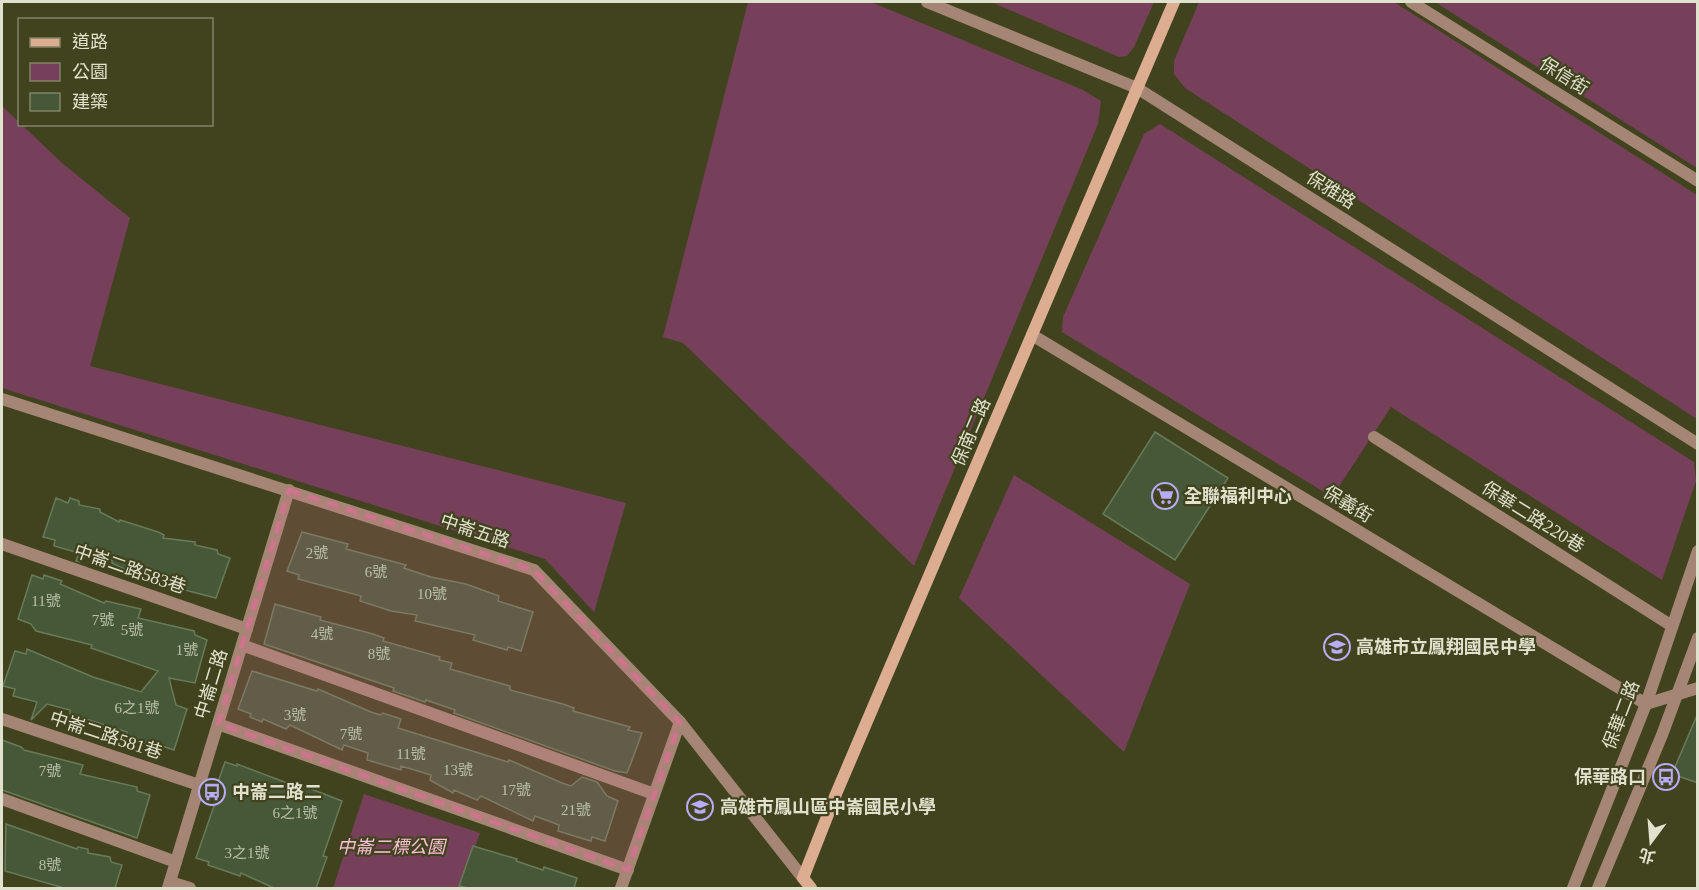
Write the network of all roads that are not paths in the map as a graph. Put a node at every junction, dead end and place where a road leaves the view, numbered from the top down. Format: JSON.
{"nodes":[{"id":1,"x":927,"y":2,"type":"edge"},
{"id":2,"x":1174,"y":2,"type":"edge"},
{"id":3,"x":1411,"y":2,"type":"edge"},
{"id":4,"x":1137,"y":88,"type":"junction"},
{"id":5,"x":1698,"y":182,"type":"edge"},
{"id":6,"x":1032,"y":336,"type":"junction"},
{"id":7,"x":2,"y":399,"type":"edge"},
{"id":8,"x":1374,"y":437,"type":"dead end"},
{"id":9,"x":1698,"y":444,"type":"edge"},
{"id":10,"x":289,"y":490,"type":"junction"},
{"id":11,"x":2,"y":544,"type":"edge"},
{"id":12,"x":1698,"y":551,"type":"edge"},
{"id":13,"x":1672,"y":627,"type":"junction"},
{"id":14,"x":247,"y":629,"type":"junction"},
{"id":15,"x":1698,"y":638,"type":"edge"},
{"id":16,"x":242,"y":645,"type":"junction"},
{"id":17,"x":1698,"y":688,"type":"edge"},
{"id":18,"x":1676,"y":696,"type":"junction"},
{"id":19,"x":1646,"y":704,"type":"junction"},
{"id":20,"x":2,"y":719,"type":"edge"},
{"id":21,"x":680,"y":722,"type":"junction"},
{"id":22,"x":218,"y":724,"type":"junction"},
{"id":23,"x":199,"y":785,"type":"junction"},
{"id":24,"x":654,"y":794,"type":"junction"},
{"id":25,"x":2,"y":799,"type":"edge"},
{"id":26,"x":176,"y":862,"type":"junction"},
{"id":27,"x":628,"y":870,"type":"junction"},
{"id":28,"x":803,"y":878,"type":"junction"},
{"id":29,"x":169,"y":885,"type":"edge"},
{"id":30,"x":190,"y":888,"type":"edge"},
{"id":31,"x":621,"y":888,"type":"edge"},
{"id":32,"x":811,"y":888,"type":"edge"},
{"id":33,"x":1573,"y":888,"type":"edge"},
{"id":34,"x":1598,"y":888,"type":"edge"}],
"edges":[{"from":1,"to":4,"type":"street","name":"保雅路"},
{"from":2,"to":4,"type":"street","name":"保南二路"},
{"from":3,"to":5,"type":"street","name":"保信街"},
{"from":4,"to":6,"type":"street","name":"保南二路"},
{"from":4,"to":9,"type":"street","name":"保雅路"},
{"from":6,"to":19,"type":"street","name":"保義街"},
{"from":6,"to":28,"type":"street","name":"保南二路"},
{"from":7,"to":10,"type":"street","name":"中崙五路"},
{"from":8,"to":13,"type":"street","name":"保華二路220巷"},
{"from":10,"to":14,"type":"street","name":"中崙二路"},
{"from":10,"to":21,"type":"street","name":"中崙五路"},
{"from":11,"to":14,"type":"street","name":"中崙二路583巷"},
{"from":12,"to":13,"type":"street","name":"保華二路"},
{"from":13,"to":19,"type":"street","name":"保華二路"},
{"from":14,"to":16,"type":"street","name":"中崙二路"},
{"from":15,"to":18,"type":"street"},
{"from":16,"to":22,"type":"street","name":"中崙二路"},
{"from":16,"to":24,"type":"street"},
{"from":17,"to":18,"type":"street"},
{"from":18,"to":19,"type":"street"},
{"from":18,"to":34,"type":"street"},
{"from":19,"to":33,"type":"street","name":"保華二路"},
{"from":20,"to":23,"type":"street","name":"中崙二路581巷"},
{"from":21,"to":24,"type":"street"},
{"from":21,"to":28,"type":"street","name":"中崙五路"},
{"from":22,"to":23,"type":"street","name":"中崙二路"},
{"from":22,"to":27,"type":"street"},
{"from":23,"to":26,"type":"street","name":"中崙二路"},
{"from":24,"to":27,"type":"street"},
{"from":25,"to":26,"type":"street"},
{"from":26,"to":29,"type":"street","name":"中崙二路"},
{"from":27,"to":31,"type":"street"},
{"from":28,"to":32,"type":"street","name":"中崙五路"},
{"from":29,"to":30,"type":"street"}]}
